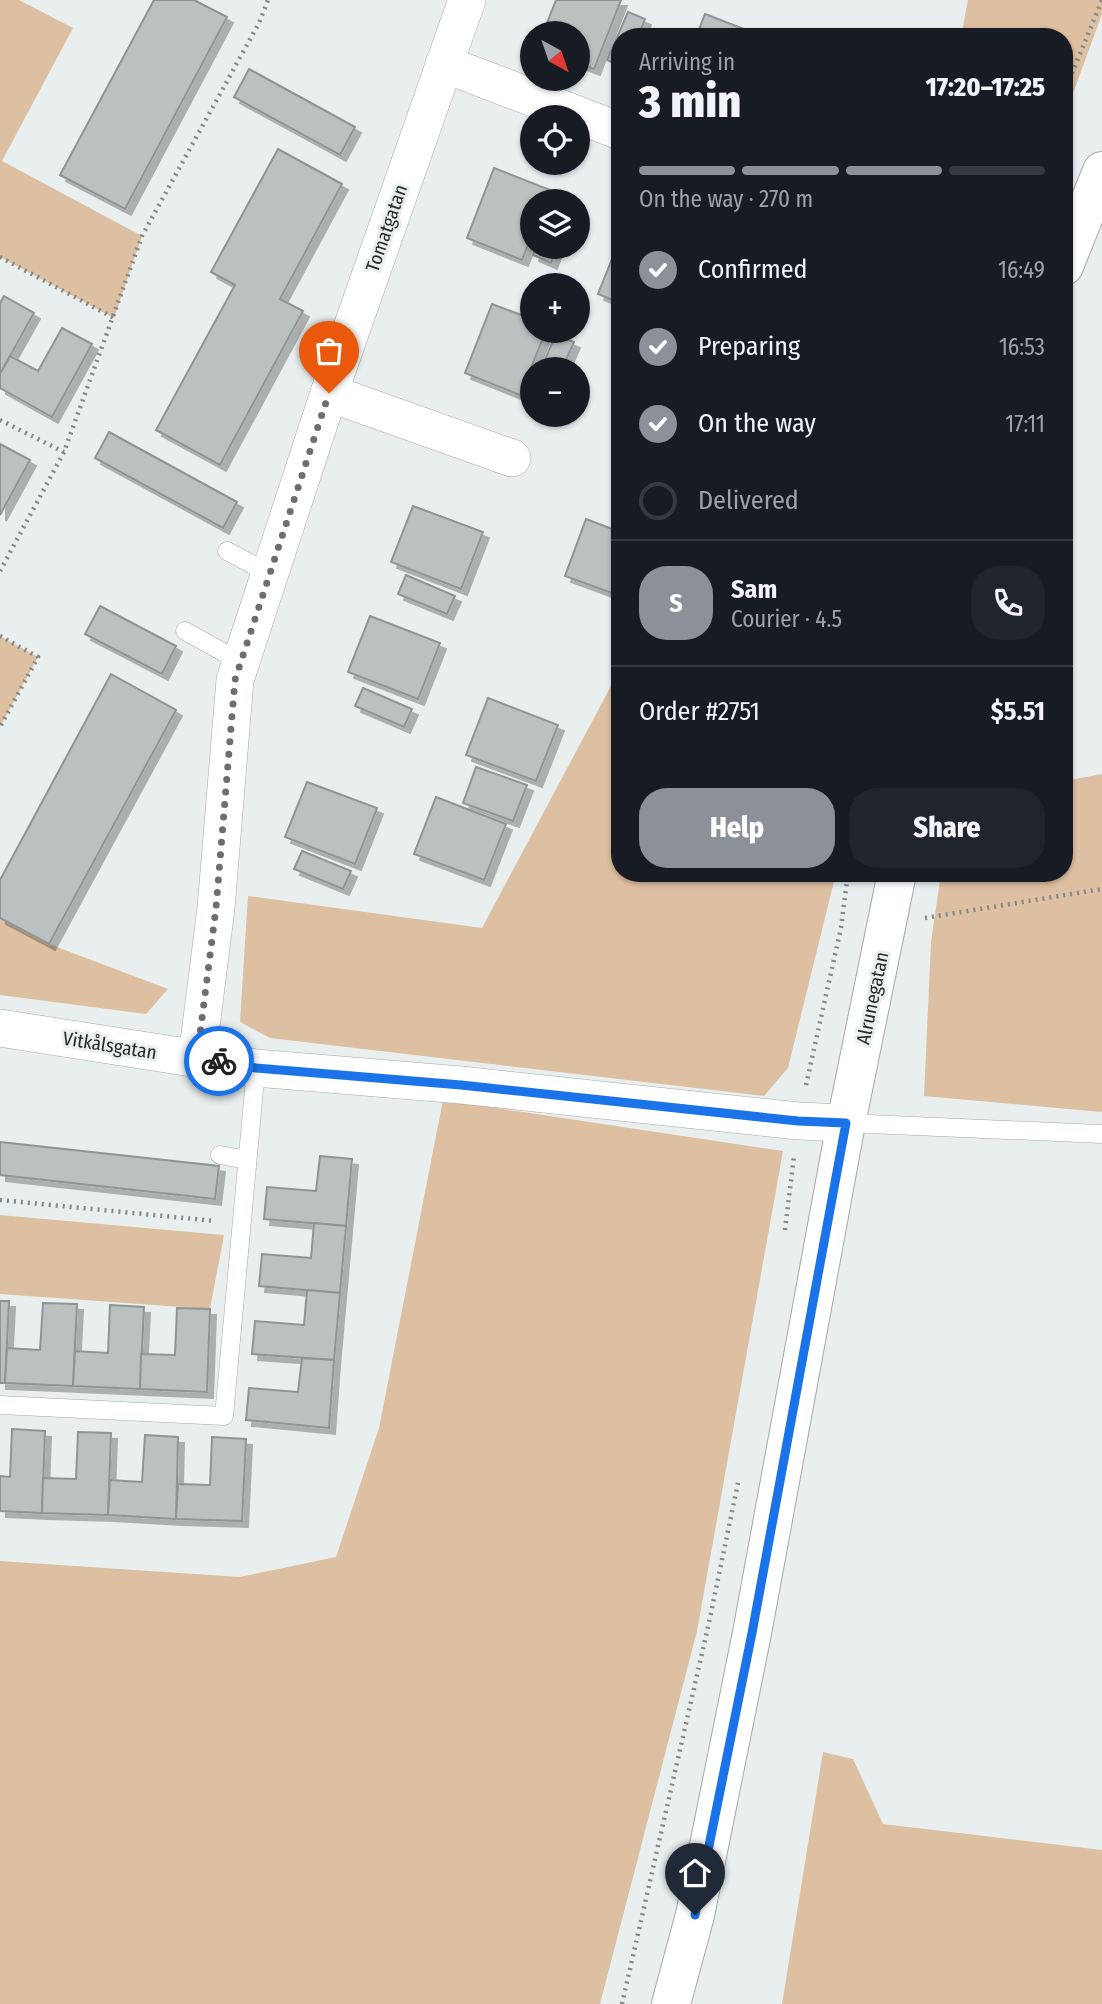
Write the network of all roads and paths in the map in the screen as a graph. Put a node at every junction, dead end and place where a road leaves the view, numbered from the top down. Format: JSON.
{"nodes":[{"id":1,"x":268,"y":0,"type":"edge"},
{"id":2,"x":467,"y":0,"type":"edge"},
{"id":3,"x":1102,"y":0,"type":"edge"},
{"id":4,"x":444,"y":64,"type":"junction"},
{"id":5,"x":1073,"y":71,"type":"edge"},
{"id":6,"x":611,"y":128,"type":"edge"},
{"id":7,"x":1102,"y":171,"type":"edge"},
{"id":8,"x":1073,"y":244,"type":"edge"},
{"id":9,"x":0,"y":257,"type":"edge"},
{"id":10,"x":114,"y":318,"type":"junction"},
{"id":11,"x":329,"y":393,"type":"junction"},
{"id":12,"x":0,"y":419,"type":"edge"},
{"id":13,"x":64,"y":452,"type":"junction"},
{"id":14,"x":512,"y":458,"type":"dead end"},
{"id":15,"x":227,"y":551,"type":"dead end"},
{"id":16,"x":0,"y":571,"type":"edge"},
{"id":17,"x":270,"y":573,"type":"junction"},
{"id":18,"x":185,"y":631,"type":"dead end"},
{"id":19,"x":0,"y":636,"type":"edge"},
{"id":20,"x":241,"y":662,"type":"junction"},
{"id":21,"x":0,"y":727,"type":"edge"},
{"id":22,"x":847,"y":882,"type":"edge"},
{"id":23,"x":895,"y":882,"type":"edge"},
{"id":24,"x":1102,"y":889,"type":"edge"},
{"id":25,"x":888,"y":924,"type":"junction"},
{"id":26,"x":841,"y":928,"type":"junction"},
{"id":27,"x":0,"y":1028,"type":"edge"},
{"id":28,"x":197,"y":1058,"type":"junction"},
{"id":29,"x":256,"y":1068,"type":"junction"},
{"id":30,"x":798,"y":1121,"type":"junction"},
{"id":31,"x":846,"y":1123,"type":"junction"},
{"id":32,"x":1102,"y":1135,"type":"edge"},
{"id":33,"x":220,"y":1155,"type":"dead end"},
{"id":34,"x":247,"y":1160,"type":"junction"},
{"id":35,"x":0,"y":1200,"type":"edge"},
{"id":36,"x":242,"y":1224,"type":"junction"},
{"id":37,"x":785,"y":1230,"type":"dead end"},
{"id":38,"x":0,"y":1405,"type":"edge"},
{"id":39,"x":740,"y":1476,"type":"dead end"},
{"id":40,"x":622,"y":2004,"type":"edge"},
{"id":41,"x":671,"y":2004,"type":"edge"}],
"edges":[{"from":1,"to":10,"type":"path"},
{"from":2,"to":4,"type":"street","name":"Tomatgatan"},
{"from":3,"to":5,"type":"path"},
{"from":4,"to":6,"type":"street"},
{"from":4,"to":11,"type":"street","name":"Tomatgatan"},
{"from":7,"to":8,"type":"street"},
{"from":9,"to":10,"type":"path"},
{"from":10,"to":13,"type":"path"},
{"from":11,"to":14,"type":"street"},
{"from":11,"to":17,"type":"street","name":"Tomatgatan"},
{"from":12,"to":13,"type":"path"},
{"from":13,"to":16,"type":"path"},
{"from":15,"to":17,"type":"lane"},
{"from":17,"to":20,"type":"street","name":"Tomatgatan"},
{"from":18,"to":20,"type":"lane"},
{"from":19,"to":21,"type":"path"},
{"from":20,"to":28,"type":"street","name":"Tomatgatan"},
{"from":22,"to":26,"type":"path"},
{"from":23,"to":25,"type":"street","name":"Alrunegatan"},
{"from":24,"to":25,"type":"path"},
{"from":25,"to":26,"type":"path"},
{"from":25,"to":31,"type":"street","name":"Alrunegatan"},
{"from":26,"to":30,"type":"path"},
{"from":27,"to":28,"type":"street","name":"Vitkålsgatan"},
{"from":28,"to":29,"type":"street","name":"Vitkålsgatan"},
{"from":29,"to":30,"type":"street","name":"Vitkålsgatan"},
{"from":29,"to":34,"type":"lane"},
{"from":30,"to":31,"type":"street","name":"Vitkålsgatan"},
{"from":30,"to":37,"type":"path"},
{"from":31,"to":32,"type":"lane"},
{"from":31,"to":41,"type":"street","name":"Alrunegatan"},
{"from":33,"to":34,"type":"lane"},
{"from":34,"to":36,"type":"lane"},
{"from":35,"to":36,"type":"path"},
{"from":36,"to":38,"type":"lane"},
{"from":39,"to":40,"type":"path"}]}
